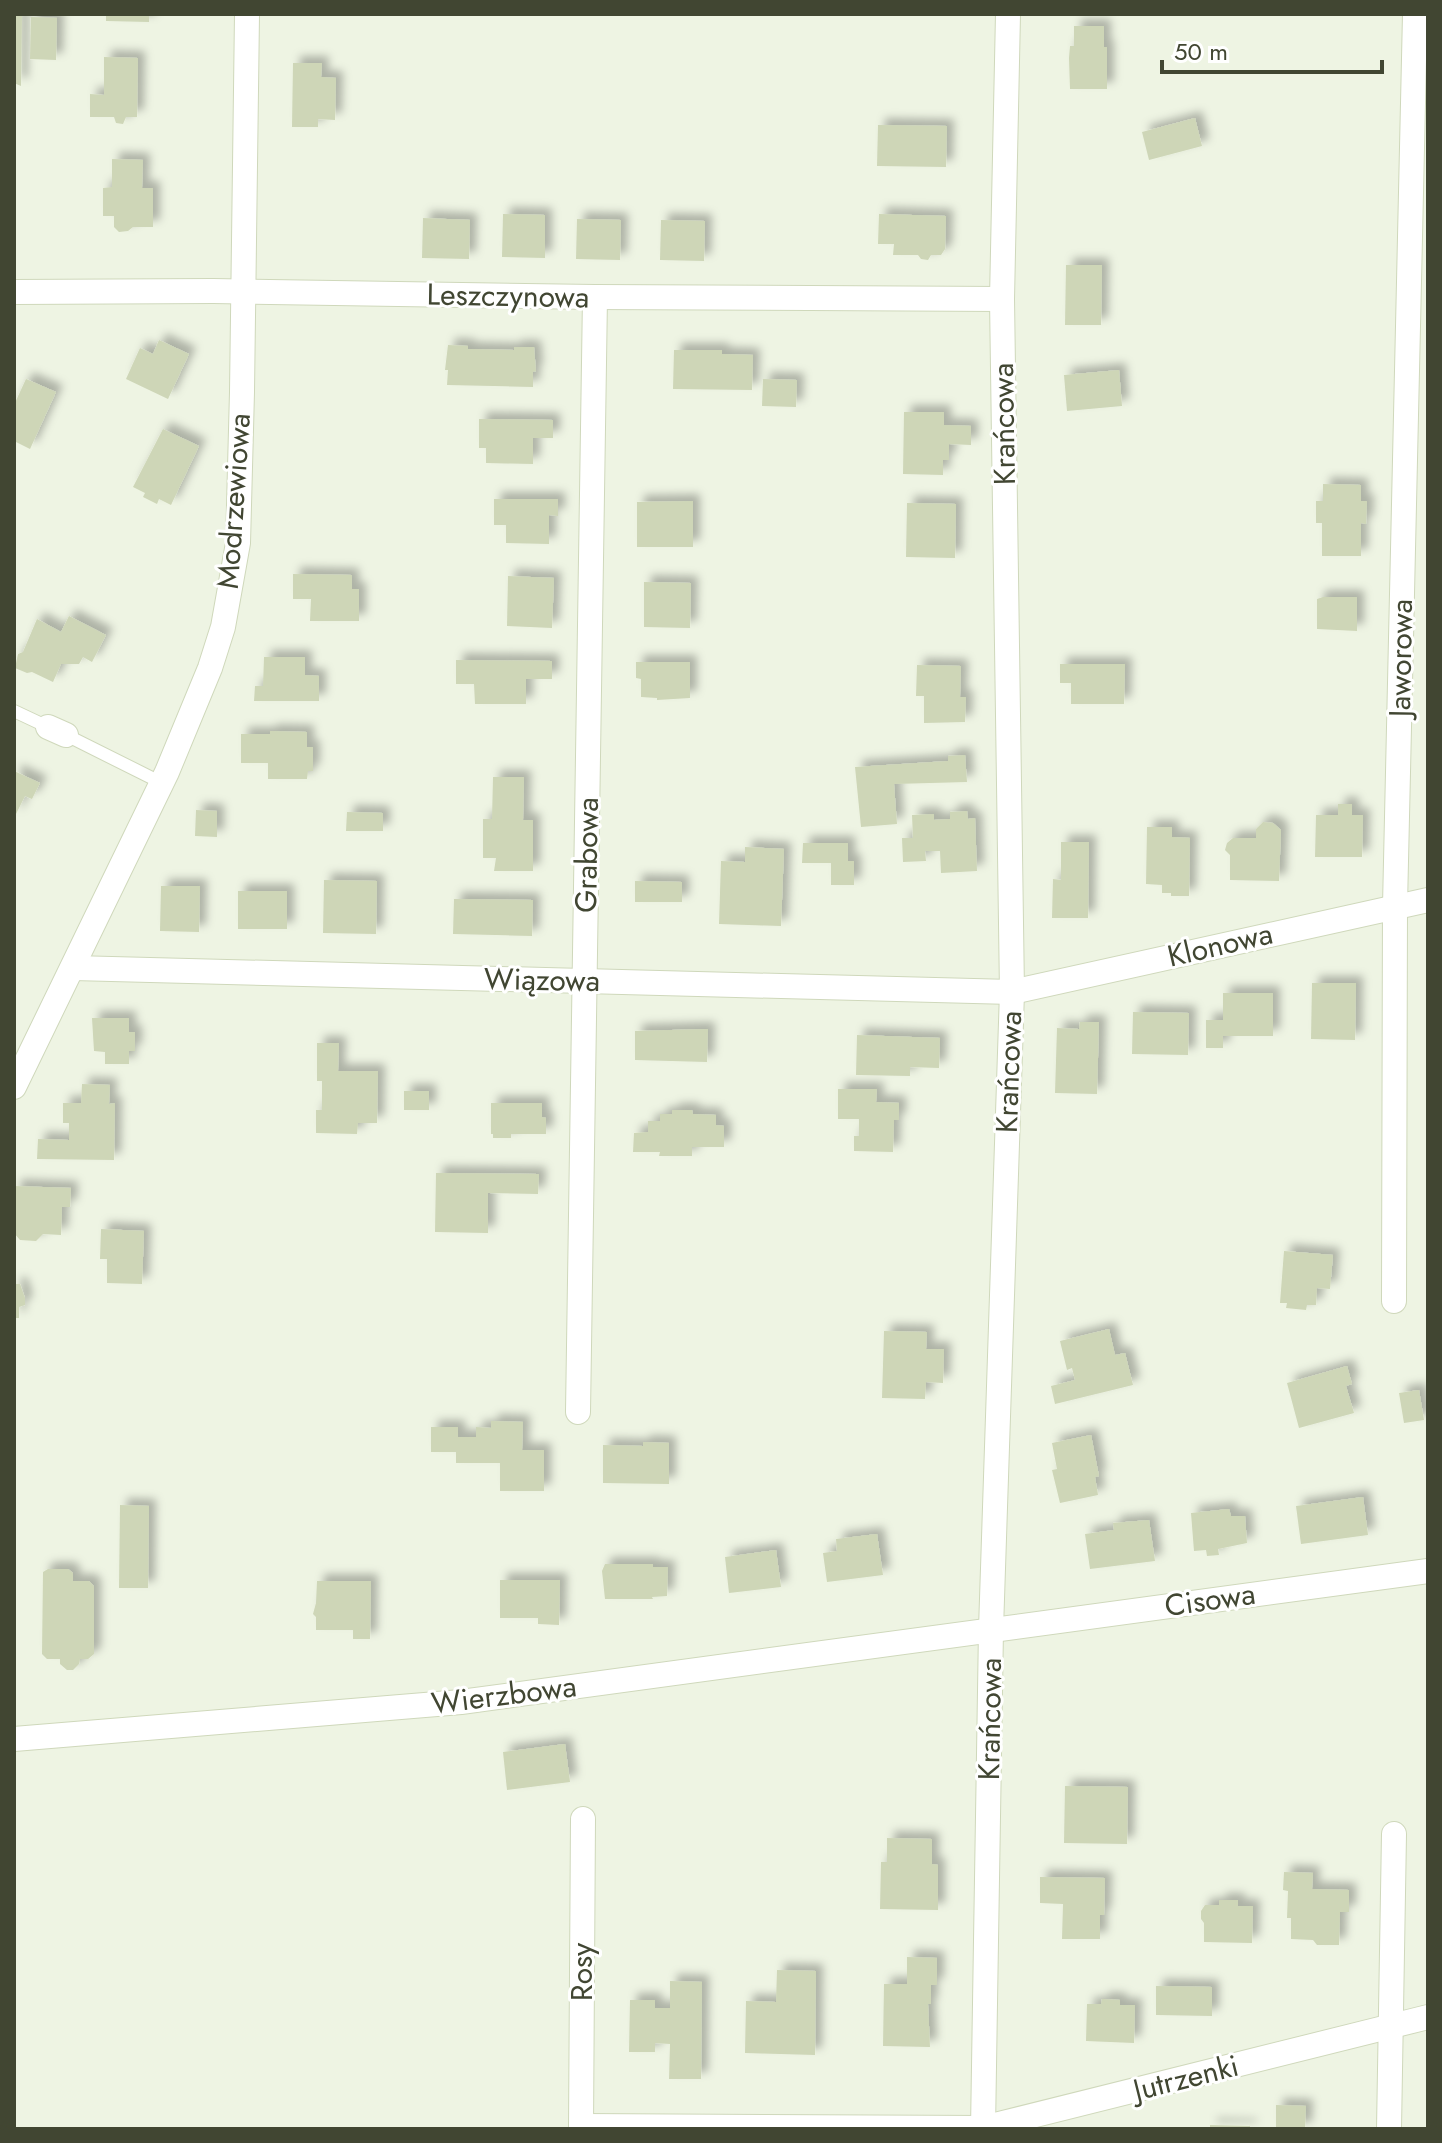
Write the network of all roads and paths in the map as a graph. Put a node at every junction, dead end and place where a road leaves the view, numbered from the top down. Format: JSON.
{"nodes":[{"id":1,"x":247,"y":14,"type":"edge"},
{"id":2,"x":1008,"y":14,"type":"edge"},
{"id":3,"x":1415,"y":14,"type":"edge"},
{"id":4,"x":14,"y":292,"type":"edge"},
{"id":5,"x":244,"y":292,"type":"junction"},
{"id":6,"x":595,"y":297,"type":"junction"},
{"id":7,"x":1002,"y":299,"type":"junction"},
{"id":8,"x":14,"y":711,"type":"edge"},
{"id":9,"x":162,"y":783,"type":"junction"},
{"id":10,"x":1428,"y":900,"type":"edge"},
{"id":11,"x":1395,"y":906,"type":"junction"},
{"id":12,"x":73,"y":968,"type":"junction"},
{"id":13,"x":586,"y":981,"type":"junction"},
{"id":14,"x":1012,"y":992,"type":"junction"},
{"id":15,"x":14,"y":1087,"type":"edge"},
{"id":16,"x":1394,"y":1301,"type":"dead end"},
{"id":17,"x":578,"y":1412,"type":"dead end"},
{"id":18,"x":1428,"y":1571,"type":"edge"},
{"id":19,"x":991,"y":1629,"type":"junction"},
{"id":20,"x":14,"y":1739,"type":"edge"},
{"id":21,"x":583,"y":1819,"type":"dead end"},
{"id":22,"x":1394,"y":1834,"type":"dead end"},
{"id":23,"x":1428,"y":2017,"type":"edge"},
{"id":24,"x":1390,"y":2028,"type":"junction"},
{"id":25,"x":581,"y":2128,"type":"edge"},
{"id":26,"x":983,"y":2129,"type":"edge"},
{"id":27,"x":1389,"y":2129,"type":"edge"}],
"edges":[{"from":1,"to":5,"type":"street","name":"Modrzewiowa"},
{"from":2,"to":7,"type":"street","name":"Krańcowa"},
{"from":3,"to":11,"type":"street","name":"Jaworowa"},
{"from":4,"to":5,"type":"street","name":"Leszczynowa"},
{"from":5,"to":6,"type":"street","name":"Leszczynowa"},
{"from":5,"to":9,"type":"street","name":"Modrzewiowa"},
{"from":6,"to":7,"type":"street","name":"Leszczynowa"},
{"from":6,"to":13,"type":"street","name":"Grabowa"},
{"from":7,"to":14,"type":"street","name":"Krańcowa"},
{"from":8,"to":9,"type":"lane"},
{"from":9,"to":12,"type":"street","name":"Modrzewiowa"},
{"from":10,"to":11,"type":"street","name":"Klonowa"},
{"from":11,"to":14,"type":"street","name":"Klonowa"},
{"from":11,"to":16,"type":"street","name":"Jaworowa"},
{"from":12,"to":13,"type":"street","name":"Wiązowa"},
{"from":12,"to":15,"type":"street","name":"Modrzewiowa"},
{"from":13,"to":14,"type":"street","name":"Wiązowa"},
{"from":13,"to":17,"type":"street","name":"Grabowa"},
{"from":14,"to":19,"type":"street","name":"Krańcowa"},
{"from":18,"to":19,"type":"street","name":"Cisowa"},
{"from":19,"to":20,"type":"street","name":"Wierzbowa"},
{"from":19,"to":26,"type":"street","name":"Krańcowa"},
{"from":21,"to":25,"type":"street","name":"Rosy"},
{"from":22,"to":24,"type":"street"},
{"from":23,"to":24,"type":"street","name":"Jutrzenki"},
{"from":24,"to":26,"type":"street","name":"Jutrzenki"},
{"from":24,"to":27,"type":"street"},
{"from":25,"to":26,"type":"street","name":"Rosy"}]}
